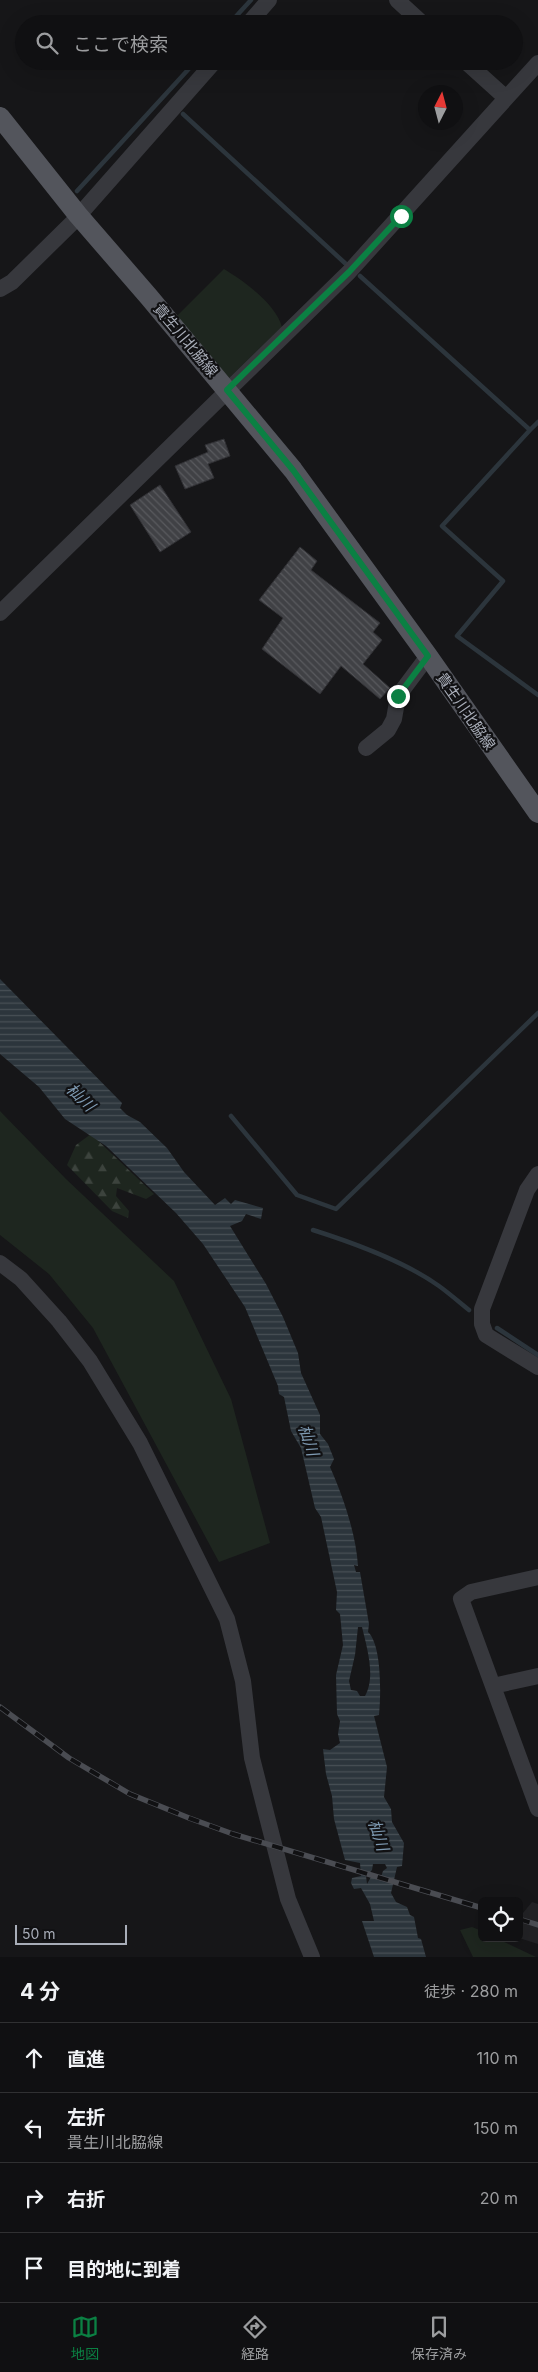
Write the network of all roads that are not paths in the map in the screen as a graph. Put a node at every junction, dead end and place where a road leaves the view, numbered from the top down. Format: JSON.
{"nodes":[{"id":1,"x":269,"y":0,"type":"edge"},
{"id":2,"x":397,"y":0,"type":"edge"},
{"id":3,"x":256,"y":15,"type":"edge"},
{"id":4,"x":413,"y":15,"type":"edge"},
{"id":5,"x":538,"y":63,"type":"edge"},
{"id":6,"x":207,"y":70,"type":"edge"},
{"id":7,"x":475,"y":70,"type":"edge"},
{"id":8,"x":506,"y":98,"type":"junction"},
{"id":9,"x":0,"y":117,"type":"edge"},
{"id":10,"x":78,"y":215,"type":"junction"},
{"id":11,"x":0,"y":289,"type":"edge"},
{"id":12,"x":227,"y":390,"type":"junction"},
{"id":13,"x":0,"y":613,"type":"edge"},
{"id":14,"x":428,"y":656,"type":"junction"},
{"id":15,"x":366,"y":748,"type":"dead end"},
{"id":16,"x":538,"y":813,"type":"edge"},
{"id":17,"x":538,"y":1174,"type":"edge"},
{"id":18,"x":533,"y":1194,"type":"edge"},
{"id":19,"x":0,"y":1263,"type":"edge"},
{"id":20,"x":538,"y":1367,"type":"edge"},
{"id":21,"x":538,"y":1577,"type":"edge"},
{"id":22,"x":538,"y":1676,"type":"edge"},
{"id":23,"x":493,"y":1686,"type":"junction"},
{"id":24,"x":532,"y":1780,"type":"edge"},
{"id":25,"x":538,"y":1809,"type":"edge"},
{"id":26,"x":312,"y":1957,"type":"edge"}],
"edges":[{"from":1,"to":3,"type":"street"},
{"from":2,"to":4,"type":"street"},
{"from":5,"to":8,"type":"street"},
{"from":6,"to":10,"type":"street"},
{"from":7,"to":8,"type":"street"},
{"from":8,"to":12,"type":"street"},
{"from":9,"to":10,"type":"main road","name":"貴生川北脇線"},
{"from":10,"to":11,"type":"street"},
{"from":10,"to":12,"type":"main road","name":"貴生川北脇線"},
{"from":12,"to":13,"type":"street"},
{"from":12,"to":14,"type":"main road","name":"貴生川北脇線"},
{"from":14,"to":15,"type":"street"},
{"from":14,"to":16,"type":"main road","name":"貴生川北脇線"},
{"from":17,"to":18,"type":"street"},
{"from":18,"to":20,"type":"street"},
{"from":19,"to":26,"type":"street"},
{"from":21,"to":23,"type":"street"},
{"from":22,"to":23,"type":"street"},
{"from":23,"to":24,"type":"street"},
{"from":24,"to":25,"type":"street"}]}
